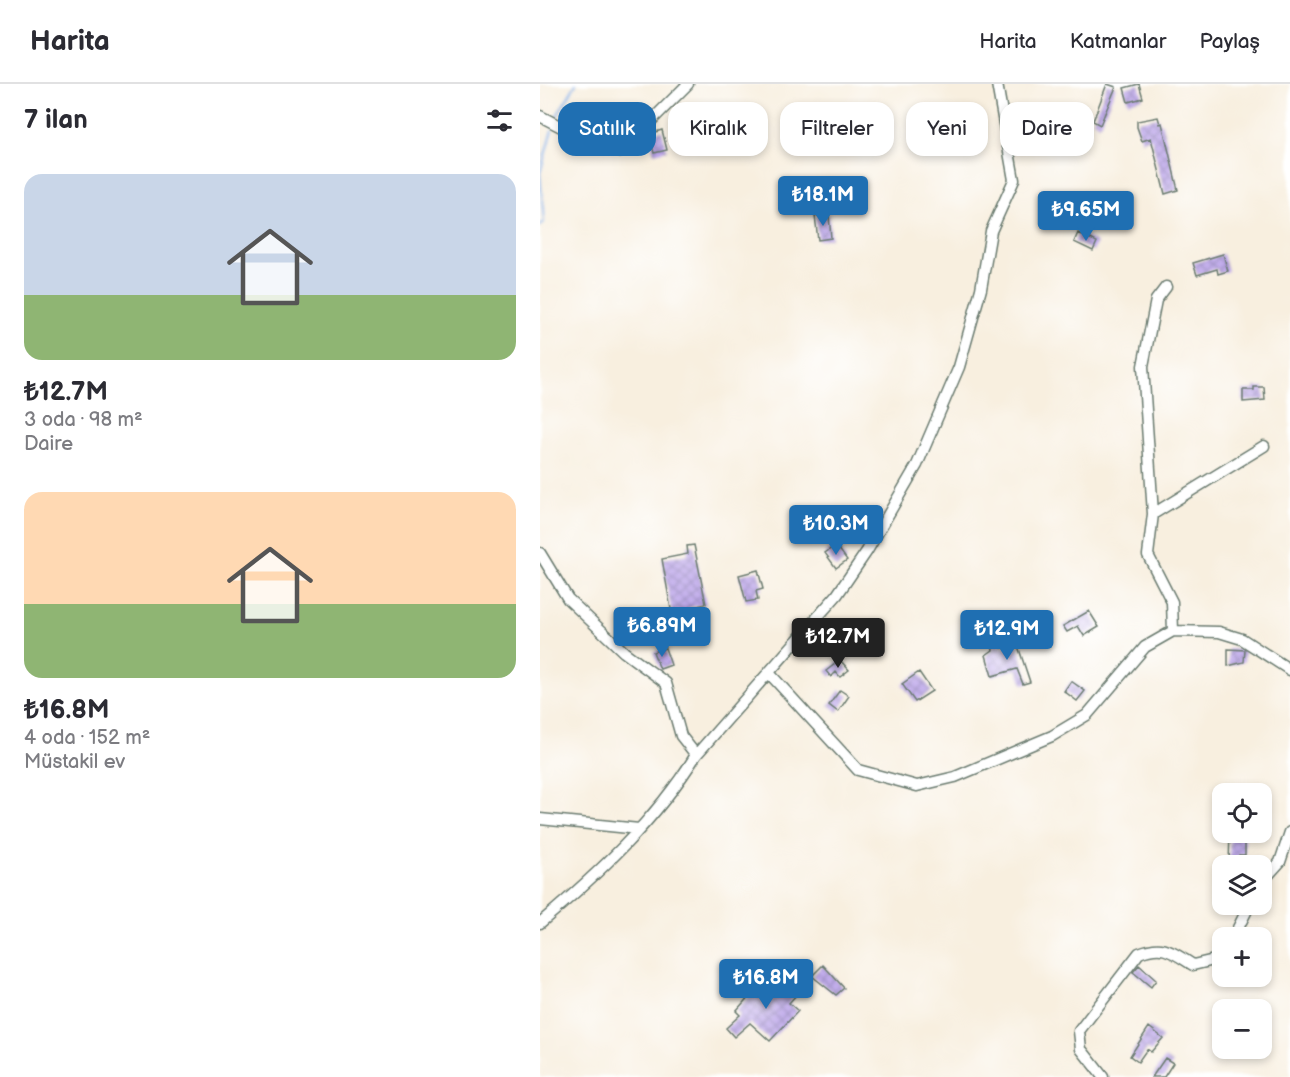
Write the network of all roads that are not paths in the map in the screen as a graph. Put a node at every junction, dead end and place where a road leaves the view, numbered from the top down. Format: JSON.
{"nodes":[{"id":1,"x":688,"y":84,"type":"edge"},
{"id":2,"x":997,"y":84,"type":"edge"},
{"id":3,"x":540,"y":116,"type":"edge"},
{"id":4,"x":1166,"y":287,"type":"dead end"},
{"id":5,"x":1264,"y":446,"type":"dead end"},
{"id":6,"x":1153,"y":514,"type":"junction"},
{"id":7,"x":540,"y":553,"type":"edge"},
{"id":8,"x":1173,"y":631,"type":"junction"},
{"id":9,"x":1290,"y":670,"type":"edge"},
{"id":10,"x":769,"y":673,"type":"junction"},
{"id":11,"x":696,"y":755,"type":"junction"},
{"id":12,"x":540,"y":819,"type":"edge"},
{"id":13,"x":639,"y":829,"type":"junction"},
{"id":14,"x":1290,"y":832,"type":"edge"},
{"id":15,"x":1272,"y":871,"type":"edge"},
{"id":16,"x":540,"y":923,"type":"edge"},
{"id":17,"x":1212,"y":960,"type":"edge"},
{"id":18,"x":1103,"y":1077,"type":"edge"}],
"edges":[{"from":1,"to":3,"type":"street"},
{"from":2,"to":10,"type":"street"},
{"from":4,"to":6,"type":"street"},
{"from":5,"to":6,"type":"street"},
{"from":6,"to":8,"type":"street"},
{"from":7,"to":11,"type":"street"},
{"from":8,"to":9,"type":"street"},
{"from":8,"to":10,"type":"street"},
{"from":10,"to":11,"type":"street"},
{"from":11,"to":13,"type":"street"},
{"from":12,"to":13,"type":"street"},
{"from":13,"to":16,"type":"street"},
{"from":14,"to":15,"type":"street"},
{"from":17,"to":18,"type":"street"}]}
